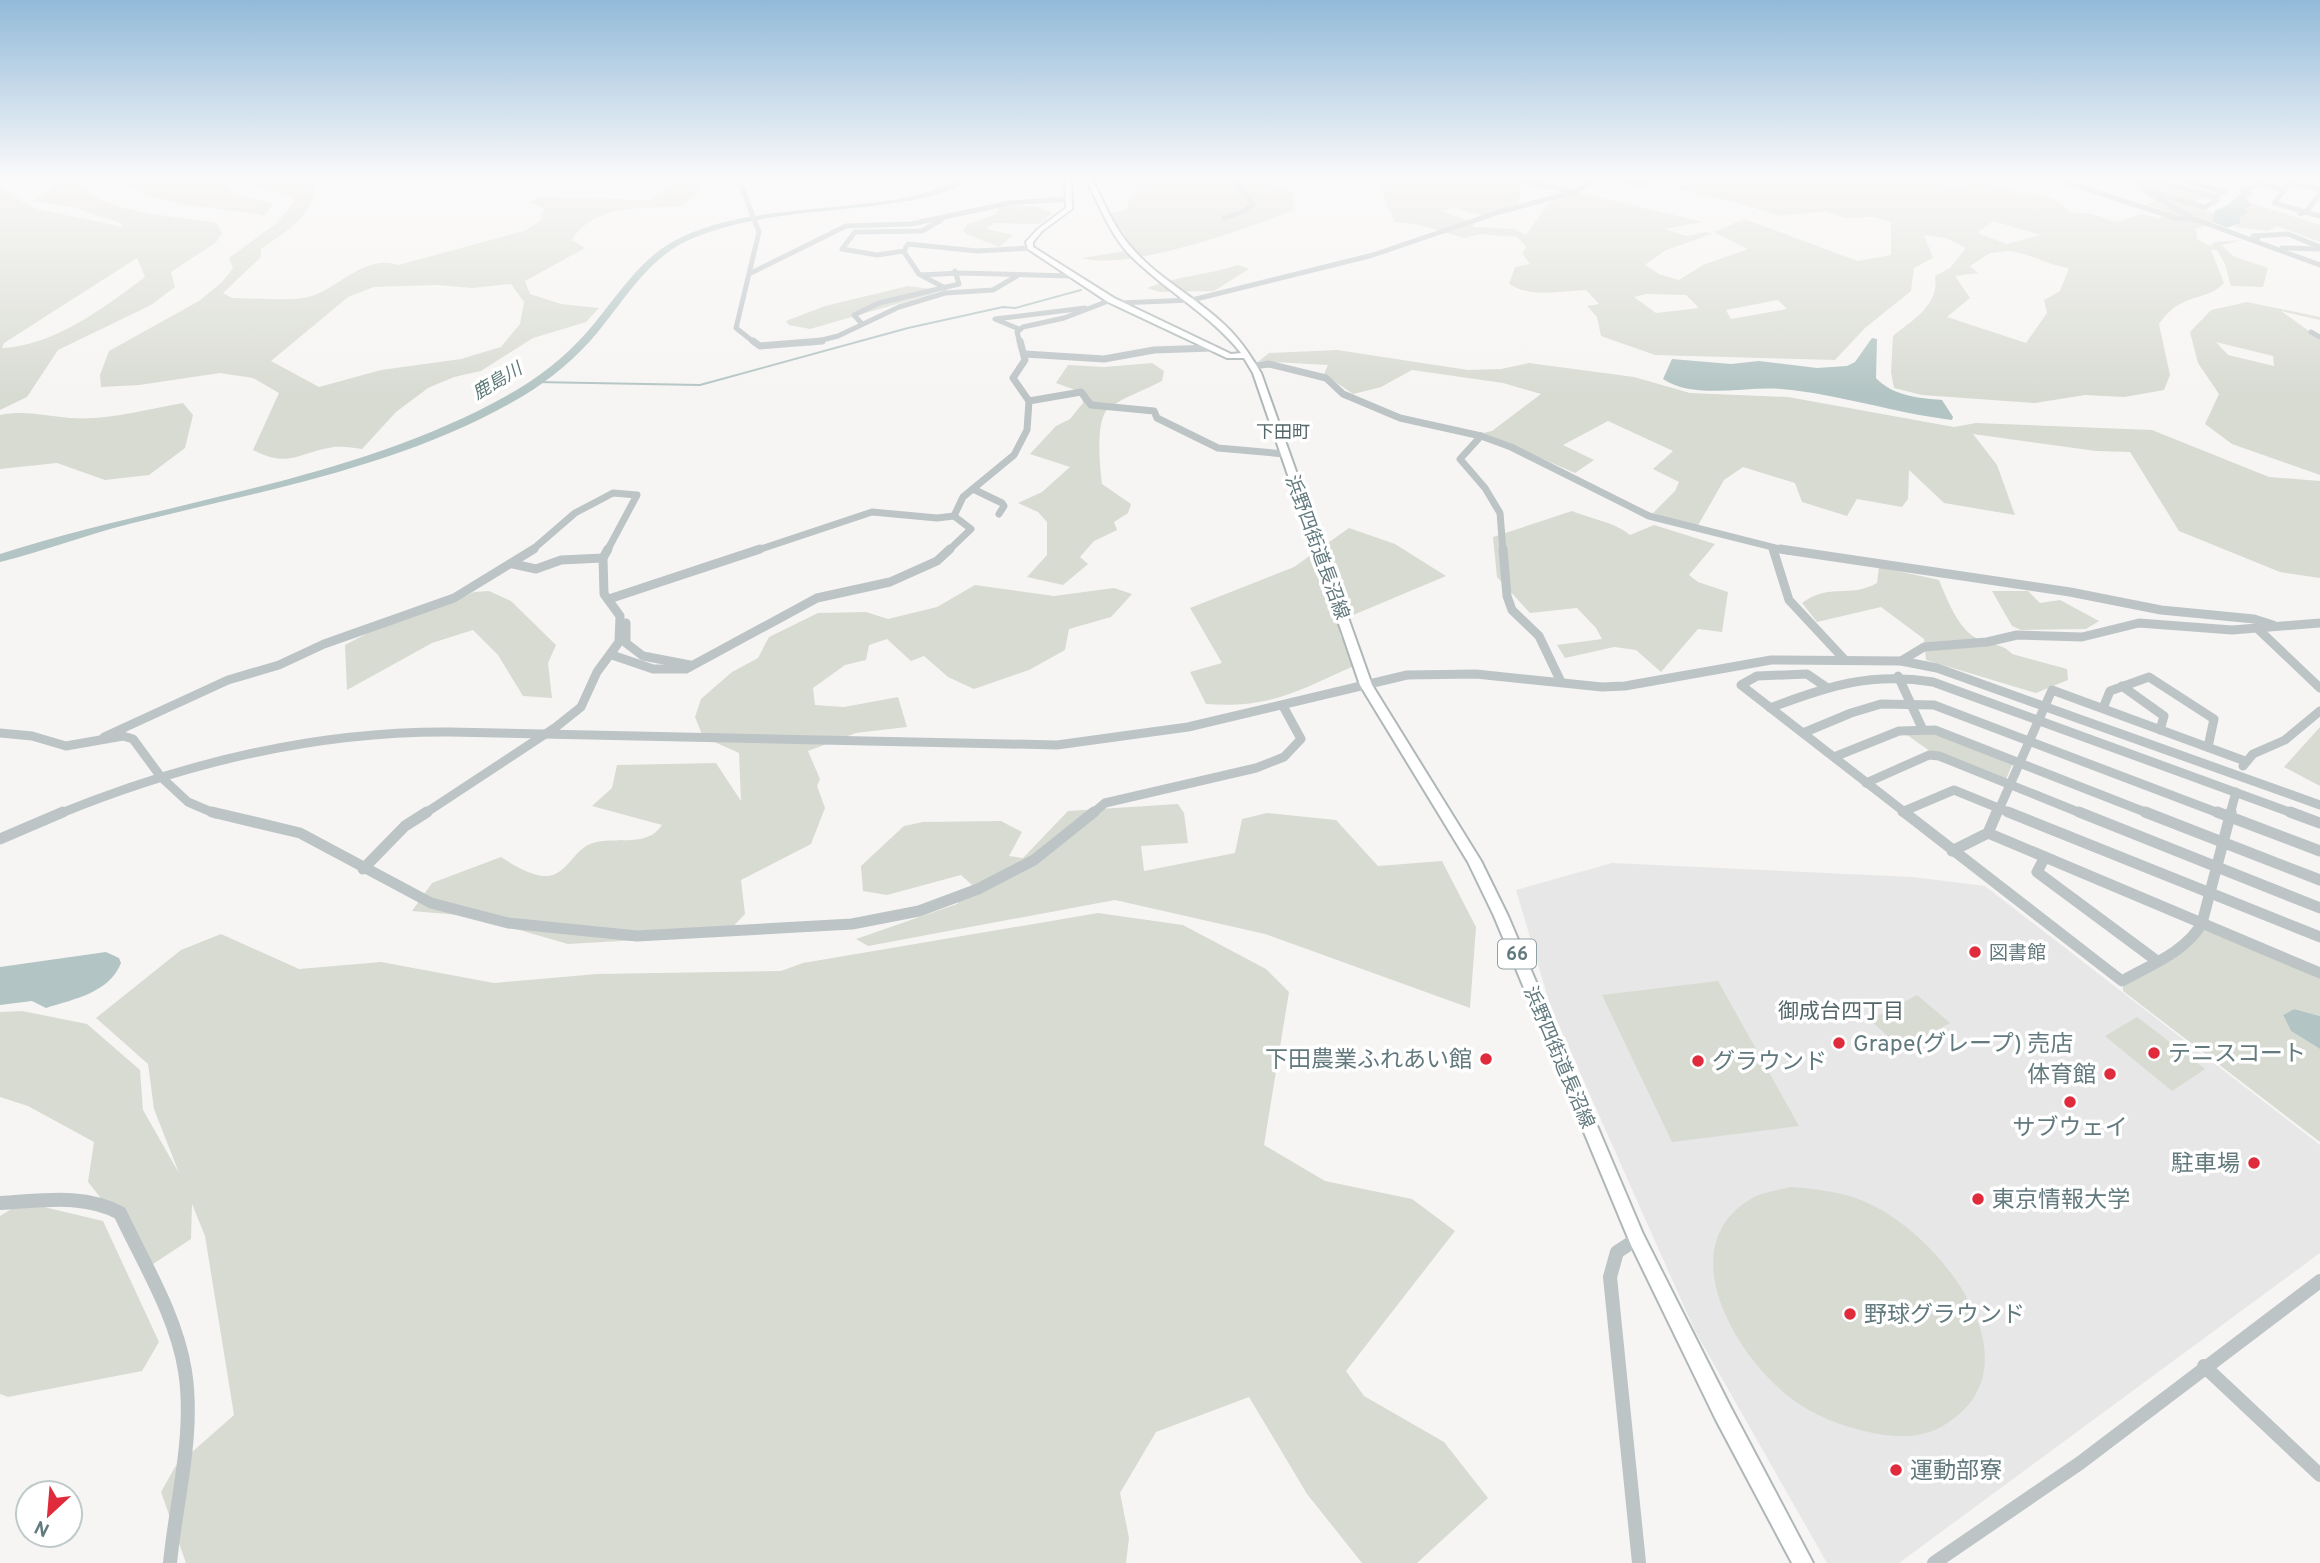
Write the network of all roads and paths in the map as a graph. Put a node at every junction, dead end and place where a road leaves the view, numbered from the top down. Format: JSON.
{"nodes":[{"id":1,"x":755,"y":250,"type":"edge"},
{"id":2,"x":795,"y":250,"type":"edge"},
{"id":3,"x":847,"y":250,"type":"edge"},
{"id":4,"x":967,"y":250,"type":"edge"},
{"id":5,"x":996,"y":250,"type":"edge"},
{"id":6,"x":1033,"y":250,"type":"edge"},
{"id":7,"x":1131,"y":250,"type":"edge"},
{"id":8,"x":1390,"y":250,"type":"edge"},
{"id":9,"x":2277,"y":250,"type":"edge"},
{"id":10,"x":904,"y":251,"type":"joint"},
{"id":11,"x":2320,"y":265,"type":"edge"},
{"id":12,"x":955,"y":271,"type":"junction"},
{"id":13,"x":751,"y":272,"type":"junction"},
{"id":14,"x":922,"y":275,"type":"junction"},
{"id":15,"x":1072,"y":275,"type":"junction"},
{"id":16,"x":1017,"y":276,"type":"junction"},
{"id":17,"x":960,"y":284,"type":"junction"},
{"id":18,"x":945,"y":288,"type":"junction"},
{"id":19,"x":964,"y":291,"type":"junction"},
{"id":20,"x":1192,"y":300,"type":"junction"},
{"id":21,"x":1114,"y":302,"type":"junction"},
{"id":22,"x":1089,"y":309,"type":"junction"},
{"id":23,"x":862,"y":324,"type":"junction"},
{"id":24,"x":1019,"y":329,"type":"junction"},
{"id":25,"x":1212,"y":348,"type":"junction"},
{"id":26,"x":1025,"y":354,"type":"junction"},
{"id":27,"x":1247,"y":355,"type":"junction"},
{"id":28,"x":1029,"y":401,"type":"junction"},
{"id":29,"x":1481,"y":436,"type":"junction"},
{"id":30,"x":1285,"y":454,"type":"junction"},
{"id":31,"x":973,"y":489,"type":"junction"},
{"id":32,"x":999,"y":514,"type":"dead end"},
{"id":33,"x":954,"y":516,"type":"junction"},
{"id":34,"x":1773,"y":548,"type":"junction"},
{"id":35,"x":603,"y":558,"type":"junction"},
{"id":36,"x":513,"y":564,"type":"junction"},
{"id":37,"x":612,"y":603,"type":"junction"},
{"id":38,"x":2320,"y":623,"type":"edge"},
{"id":39,"x":2273,"y":625,"type":"junction"},
{"id":40,"x":2258,"y":629,"type":"junction"},
{"id":41,"x":612,"y":655,"type":"junction"},
{"id":42,"x":1844,"y":659,"type":"junction"},
{"id":43,"x":1901,"y":662,"type":"junction"},
{"id":44,"x":690,"y":665,"type":"junction"},
{"id":45,"x":1898,"y":677,"type":"junction"},
{"id":46,"x":1561,"y":682,"type":"junction"},
{"id":47,"x":1366,"y":685,"type":"junction"},
{"id":48,"x":2122,"y":686,"type":"junction"},
{"id":49,"x":1826,"y":687,"type":"junction"},
{"id":50,"x":2320,"y":688,"type":"edge"},
{"id":51,"x":1911,"y":702,"type":"junction"},
{"id":52,"x":2046,"y":704,"type":"junction"},
{"id":53,"x":1283,"y":706,"type":"junction"},
{"id":54,"x":1770,"y":708,"type":"junction"},
{"id":55,"x":2103,"y":708,"type":"junction"},
{"id":56,"x":2320,"y":711,"type":"edge"},
{"id":57,"x":2039,"y":719,"type":"junction"},
{"id":58,"x":1922,"y":728,"type":"junction"},
{"id":59,"x":2160,"y":730,"type":"junction"},
{"id":60,"x":0,"y":733,"type":"edge"},
{"id":61,"x":1803,"y":733,"type":"junction"},
{"id":62,"x":545,"y":735,"type":"junction"},
{"id":63,"x":2030,"y":739,"type":"junction"},
{"id":64,"x":98,"y":741,"type":"junction"},
{"id":65,"x":2208,"y":747,"type":"junction"},
{"id":66,"x":1834,"y":757,"type":"junction"},
{"id":67,"x":2020,"y":761,"type":"junction"},
{"id":68,"x":2245,"y":761,"type":"junction"},
{"id":69,"x":2240,"y":776,"type":"junction"},
{"id":70,"x":161,"y":777,"type":"junction"},
{"id":71,"x":1866,"y":783,"type":"junction"},
{"id":72,"x":2010,"y":785,"type":"junction"},
{"id":73,"x":2236,"y":792,"type":"junction"},
{"id":74,"x":2320,"y":805,"type":"edge"},
{"id":75,"x":2000,"y":807,"type":"junction"},
{"id":76,"x":1902,"y":812,"type":"junction"},
{"id":77,"x":2230,"y":816,"type":"junction"},
{"id":78,"x":2320,"y":824,"type":"edge"},
{"id":79,"x":1988,"y":833,"type":"junction"},
{"id":80,"x":0,"y":839,"type":"edge"},
{"id":81,"x":2223,"y":841,"type":"junction"},
{"id":82,"x":1951,"y":851,"type":"junction"},
{"id":83,"x":2320,"y":851,"type":"edge"},
{"id":84,"x":2045,"y":857,"type":"junction"},
{"id":85,"x":2217,"y":866,"type":"junction"},
{"id":86,"x":363,"y":869,"type":"junction"},
{"id":87,"x":2320,"y":880,"type":"edge"},
{"id":88,"x":2210,"y":892,"type":"junction"},
{"id":89,"x":2320,"y":908,"type":"edge"},
{"id":90,"x":2202,"y":923,"type":"junction"},
{"id":91,"x":2320,"y":937,"type":"edge"},
{"id":92,"x":2157,"y":961,"type":"junction"},
{"id":93,"x":2320,"y":973,"type":"edge"},
{"id":94,"x":0,"y":1203,"type":"edge"},
{"id":95,"x":1637,"y":1238,"type":"junction"},
{"id":96,"x":2320,"y":1281,"type":"edge"},
{"id":97,"x":2204,"y":1366,"type":"junction"},
{"id":98,"x":2320,"y":1475,"type":"edge"},
{"id":99,"x":170,"y":1563,"type":"edge"},
{"id":100,"x":1639,"y":1563,"type":"edge"},
{"id":101,"x":1803,"y":1563,"type":"edge"},
{"id":102,"x":1934,"y":1563,"type":"edge"}],
"edges":[{"from":1,"to":13,"type":"street"},
{"from":2,"to":13,"type":"street"},
{"from":3,"to":10,"type":"street"},
{"from":4,"to":5,"type":"street"},
{"from":6,"to":15,"type":"main road"},
{"from":7,"to":20,"type":"main road","name":"浜野四街道長沼線"},
{"from":8,"to":20,"type":"street"},
{"from":9,"to":11,"type":"street"},
{"from":10,"to":14,"type":"street"},
{"from":12,"to":14,"type":"street"},
{"from":12,"to":16,"type":"street"},
{"from":12,"to":17,"type":"street"},
{"from":13,"to":23,"type":"street"},
{"from":14,"to":18,"type":"street"},
{"from":15,"to":16,"type":"street"},
{"from":15,"to":21,"type":"main road"},
{"from":16,"to":19,"type":"street"},
{"from":17,"to":18,"type":"street"},
{"from":17,"to":19,"type":"street"},
{"from":18,"to":23,"type":"street"},
{"from":19,"to":23,"type":"street"},
{"from":20,"to":21,"type":"street"},
{"from":20,"to":27,"type":"main road","name":"浜野四街道長沼線"},
{"from":21,"to":22,"type":"street"},
{"from":21,"to":25,"type":"main road"},
{"from":22,"to":24,"type":"street"},
{"from":22,"to":24,"type":"street"},
{"from":24,"to":26,"type":"street"},
{"from":25,"to":26,"type":"street"},
{"from":25,"to":27,"type":"main road"},
{"from":26,"to":28,"type":"street"},
{"from":27,"to":29,"type":"street"},
{"from":27,"to":30,"type":"main road","name":"浜野四街道長沼線","number":"66"},
{"from":28,"to":30,"type":"street"},
{"from":28,"to":31,"type":"street"},
{"from":29,"to":34,"type":"street"},
{"from":29,"to":46,"type":"street"},
{"from":30,"to":47,"type":"main road","name":"浜野四街道長沼線","number":"66"},
{"from":31,"to":32,"type":"street"},
{"from":31,"to":33,"type":"street"},
{"from":33,"to":37,"type":"street"},
{"from":33,"to":44,"type":"street"},
{"from":34,"to":39,"type":"street"},
{"from":34,"to":42,"type":"street"},
{"from":35,"to":36,"type":"street"},
{"from":35,"to":36,"type":"street"},
{"from":35,"to":37,"type":"street"},
{"from":36,"to":64,"type":"street"},
{"from":37,"to":41,"type":"street"},
{"from":37,"to":44,"type":"street"},
{"from":38,"to":39,"type":"street"},
{"from":39,"to":40,"type":"street"},
{"from":40,"to":43,"type":"street"},
{"from":40,"to":50,"type":"street"},
{"from":41,"to":44,"type":"street"},
{"from":41,"to":62,"type":"street"},
{"from":42,"to":43,"type":"street"},
{"from":42,"to":46,"type":"street"},
{"from":43,"to":52,"type":"street"},
{"from":45,"to":49,"type":"street"},
{"from":45,"to":51,"type":"street"},
{"from":45,"to":57,"type":"street"},
{"from":46,"to":47,"type":"street"},
{"from":47,"to":53,"type":"street"},
{"from":47,"to":95,"type":"main road","name":"浜野四街道長沼線","number":"66"},
{"from":48,"to":55,"type":"street"},
{"from":48,"to":59,"type":"street"},
{"from":48,"to":65,"type":"street"},
{"from":49,"to":54,"type":"street"},
{"from":49,"to":54,"type":"street"},
{"from":51,"to":58,"type":"street"},
{"from":51,"to":61,"type":"street"},
{"from":51,"to":63,"type":"street"},
{"from":52,"to":55,"type":"street"},
{"from":52,"to":57,"type":"street"},
{"from":52,"to":69,"type":"street"},
{"from":53,"to":62,"type":"street"},
{"from":53,"to":86,"type":"street"},
{"from":54,"to":61,"type":"street"},
{"from":55,"to":59,"type":"street"},
{"from":56,"to":68,"type":"street"},
{"from":57,"to":63,"type":"street"},
{"from":57,"to":73,"type":"street"},
{"from":58,"to":66,"type":"street"},
{"from":58,"to":67,"type":"street"},
{"from":59,"to":65,"type":"street"},
{"from":60,"to":64,"type":"street"},
{"from":61,"to":66,"type":"street"},
{"from":62,"to":70,"type":"street"},
{"from":62,"to":86,"type":"street"},
{"from":63,"to":67,"type":"street"},
{"from":63,"to":77,"type":"street"},
{"from":64,"to":70,"type":"street"},
{"from":65,"to":68,"type":"street"},
{"from":66,"to":71,"type":"street"},
{"from":67,"to":72,"type":"street"},
{"from":67,"to":81,"type":"street"},
{"from":68,"to":69,"type":"street"},
{"from":69,"to":74,"type":"street"},
{"from":70,"to":80,"type":"street"},
{"from":70,"to":86,"type":"street"},
{"from":71,"to":72,"type":"street"},
{"from":71,"to":76,"type":"street"},
{"from":72,"to":75,"type":"street"},
{"from":72,"to":85,"type":"street"},
{"from":73,"to":77,"type":"street"},
{"from":73,"to":78,"type":"street"},
{"from":75,"to":76,"type":"street"},
{"from":75,"to":79,"type":"street"},
{"from":75,"to":88,"type":"street"},
{"from":76,"to":82,"type":"street"},
{"from":77,"to":81,"type":"street"},
{"from":77,"to":83,"type":"street"},
{"from":79,"to":82,"type":"street"},
{"from":79,"to":84,"type":"street"},
{"from":81,"to":85,"type":"street"},
{"from":81,"to":87,"type":"street"},
{"from":82,"to":92,"type":"street"},
{"from":84,"to":90,"type":"street"},
{"from":84,"to":92,"type":"street"},
{"from":85,"to":88,"type":"street"},
{"from":85,"to":89,"type":"street"},
{"from":88,"to":90,"type":"street"},
{"from":88,"to":91,"type":"street"},
{"from":90,"to":92,"type":"street"},
{"from":90,"to":93,"type":"street"},
{"from":94,"to":99,"type":"street"},
{"from":95,"to":100,"type":"street"},
{"from":95,"to":101,"type":"main road","name":"浜野四街道長沼線","number":"66"},
{"from":96,"to":97,"type":"street"},
{"from":97,"to":98,"type":"street"},
{"from":97,"to":102,"type":"street"}]}
